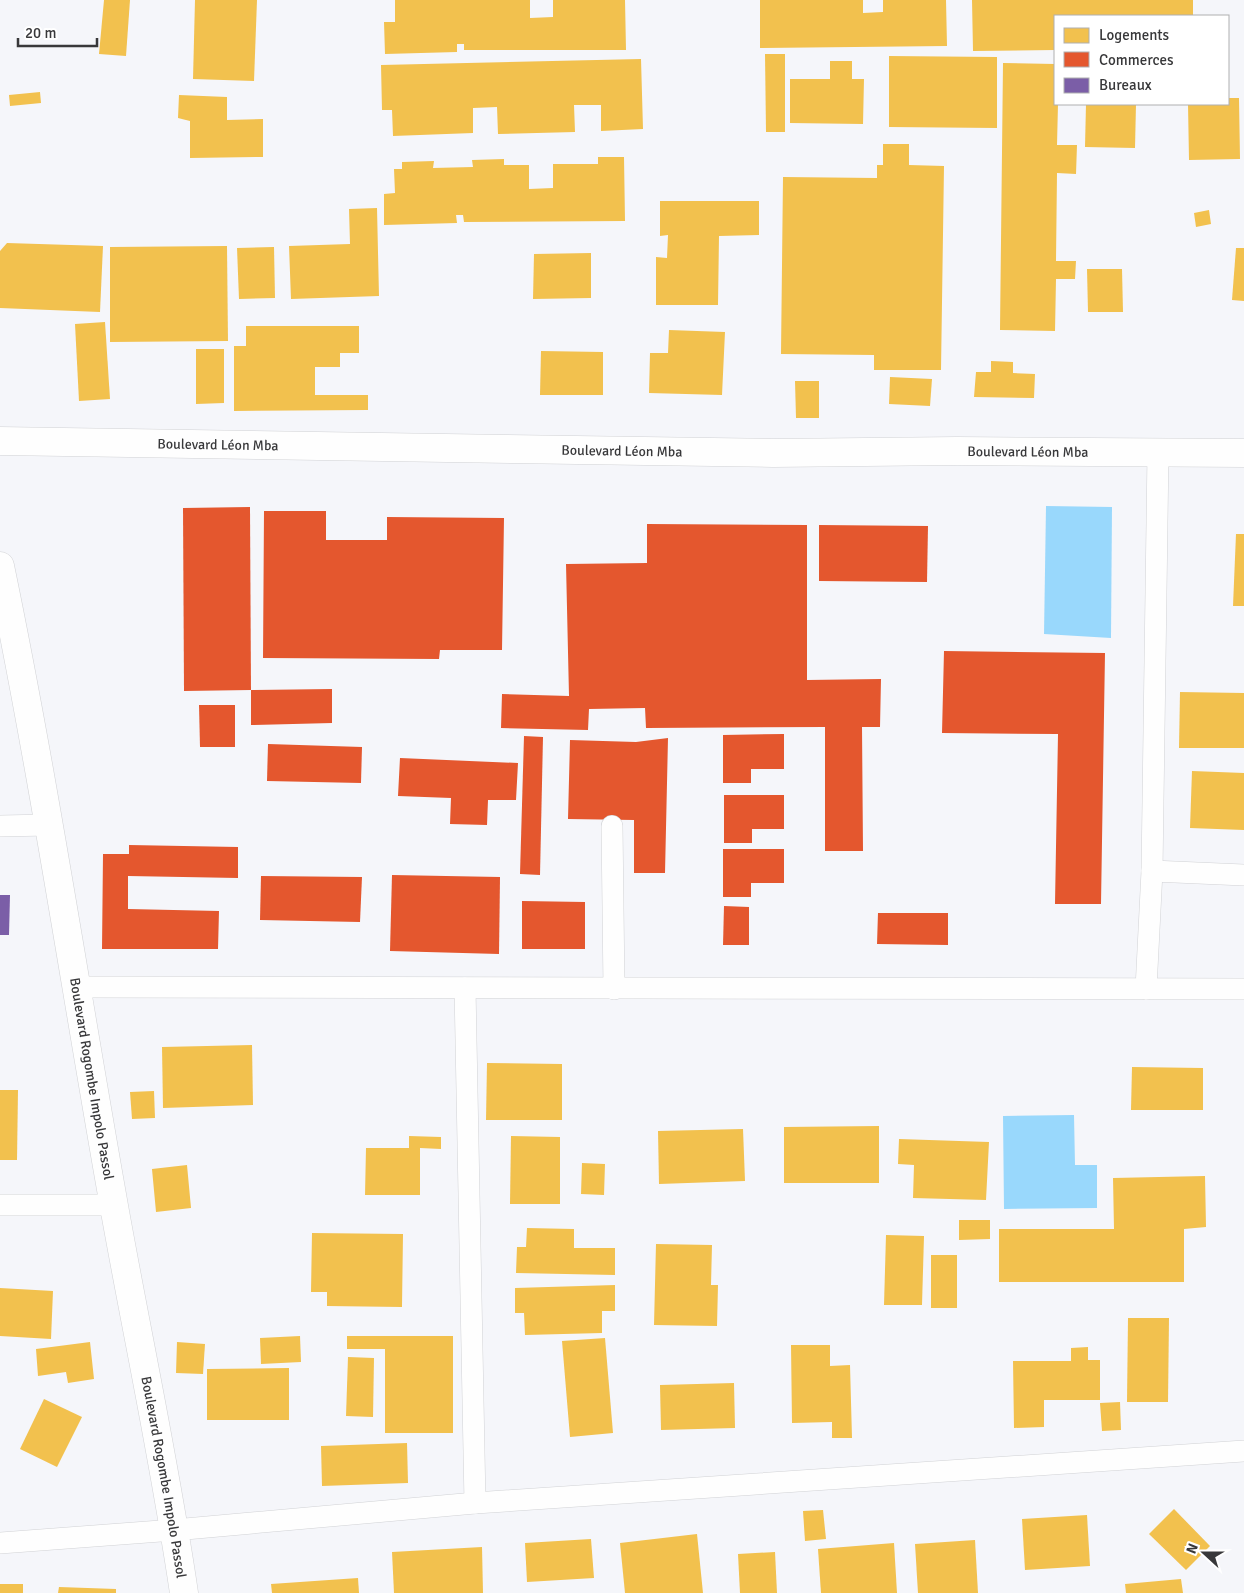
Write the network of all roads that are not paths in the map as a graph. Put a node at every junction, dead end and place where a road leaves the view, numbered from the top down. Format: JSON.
{"nodes":[{"id":1,"x":0,"y":441,"type":"edge"},
{"id":2,"x":1158,"y":453,"type":"junction"},
{"id":3,"x":1244,"y":453,"type":"edge"},
{"id":4,"x":0,"y":566,"type":"edge"},
{"id":5,"x":49,"y":825,"type":"junction"},
{"id":6,"x":0,"y":826,"type":"edge"},
{"id":7,"x":612,"y":826,"type":"dead end"},
{"id":8,"x":1152,"y":871,"type":"junction"},
{"id":9,"x":1244,"y":875,"type":"edge"},
{"id":10,"x":77,"y":987,"type":"junction"},
{"id":11,"x":464,"y":988,"type":"junction"},
{"id":12,"x":1146,"y":988,"type":"junction"},
{"id":13,"x":614,"y":989,"type":"junction"},
{"id":14,"x":1244,"y":989,"type":"edge"},
{"id":15,"x":0,"y":1205,"type":"edge"},
{"id":16,"x":114,"y":1205,"type":"junction"},
{"id":17,"x":1244,"y":1451,"type":"edge"},
{"id":18,"x":475,"y":1503,"type":"junction"},
{"id":19,"x":174,"y":1530,"type":"junction"},
{"id":20,"x":0,"y":1543,"type":"edge"},
{"id":21,"x":184,"y":1593,"type":"edge"}],
"edges":[{"from":1,"to":2,"type":"street","name":"Boulevard Léon Mba"},
{"from":2,"to":3,"type":"street","name":"Boulevard Léon Mba"},
{"from":2,"to":8,"type":"street"},
{"from":4,"to":5,"type":"street","name":"Boulevard Rogombe Impolo Passol"},
{"from":5,"to":6,"type":"street"},
{"from":5,"to":10,"type":"street","name":"Boulevard Rogombe Impolo Passol"},
{"from":7,"to":13,"type":"street"},
{"from":8,"to":9,"type":"street"},
{"from":8,"to":12,"type":"street"},
{"from":10,"to":11,"type":"street"},
{"from":10,"to":16,"type":"street","name":"Boulevard Rogombe Impolo Passol"},
{"from":11,"to":13,"type":"street"},
{"from":11,"to":18,"type":"street"},
{"from":12,"to":13,"type":"street"},
{"from":12,"to":14,"type":"street"},
{"from":15,"to":16,"type":"street"},
{"from":16,"to":19,"type":"street","name":"Boulevard Rogombe Impolo Passol"},
{"from":17,"to":18,"type":"street"},
{"from":18,"to":19,"type":"street"},
{"from":19,"to":20,"type":"street"},
{"from":19,"to":21,"type":"street","name":"Boulevard Rogombe Impolo Passol"}]}
